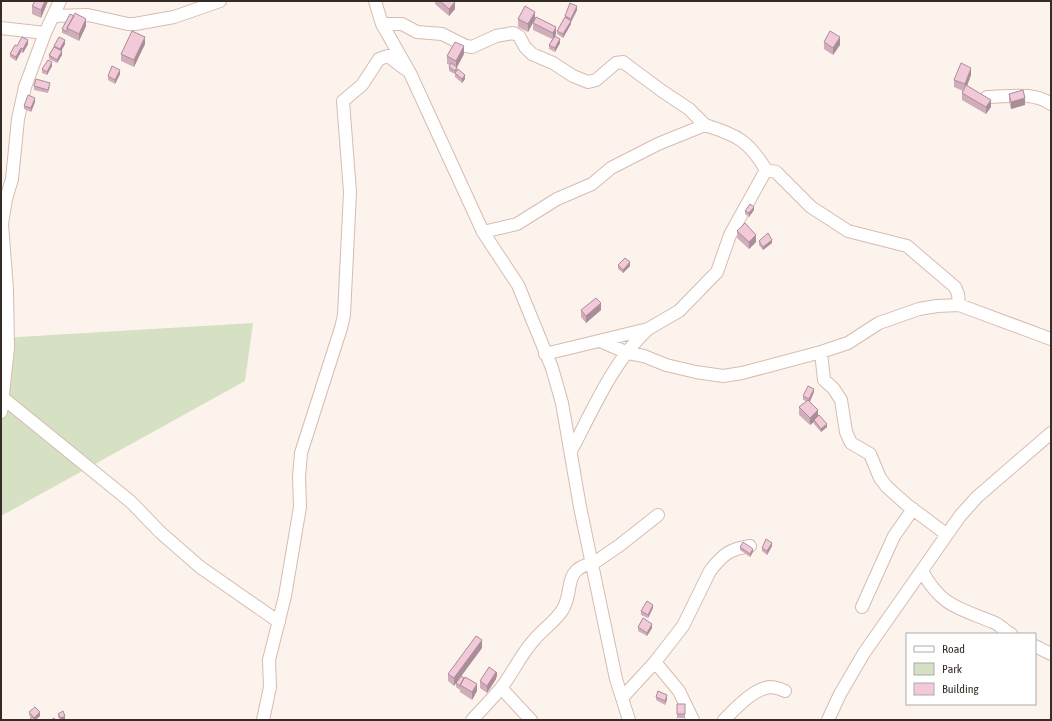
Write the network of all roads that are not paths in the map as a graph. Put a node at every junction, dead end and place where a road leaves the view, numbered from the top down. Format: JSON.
{"nodes":[{"id":1,"x":60,"y":1,"type":"edge"},
{"id":2,"x":220,"y":1,"type":"edge"},
{"id":3,"x":375,"y":1,"type":"edge"},
{"id":4,"x":53,"y":16,"type":"junction"},
{"id":5,"x":382,"y":24,"type":"junction"},
{"id":6,"x":1,"y":28,"type":"edge"},
{"id":7,"x":45,"y":33,"type":"junction"},
{"id":8,"x":410,"y":73,"type":"junction"},
{"id":9,"x":987,"y":97,"type":"edge"},
{"id":10,"x":1051,"y":104,"type":"edge"},
{"id":11,"x":705,"y":125,"type":"junction"},
{"id":12,"x":766,"y":170,"type":"junction"},
{"id":13,"x":484,"y":232,"type":"junction"},
{"id":14,"x":958,"y":305,"type":"junction"},
{"id":15,"x":648,"y":329,"type":"junction"},
{"id":16,"x":1051,"y":339,"type":"edge"},
{"id":17,"x":600,"y":341,"type":"junction"},
{"id":18,"x":821,"y":352,"type":"junction"},
{"id":19,"x":628,"y":353,"type":"junction"},
{"id":20,"x":546,"y":354,"type":"junction"},
{"id":21,"x":3,"y":398,"type":"junction"},
{"id":22,"x":1,"y":412,"type":"edge"},
{"id":23,"x":1051,"y":433,"type":"edge"},
{"id":24,"x":571,"y":451,"type":"junction"},
{"id":25,"x":913,"y":509,"type":"junction"},
{"id":26,"x":658,"y":515,"type":"dead end"},
{"id":27,"x":946,"y":534,"type":"junction"},
{"id":28,"x":750,"y":546,"type":"edge"},
{"id":29,"x":591,"y":564,"type":"junction"},
{"id":30,"x":922,"y":571,"type":"junction"},
{"id":31,"x":862,"y":607,"type":"dead end"},
{"id":32,"x":279,"y":622,"type":"junction"},
{"id":33,"x":1010,"y":633,"type":"edge"},
{"id":34,"x":1036,"y":646,"type":"edge"},
{"id":35,"x":1051,"y":654,"type":"edge"},
{"id":36,"x":655,"y":662,"type":"junction"},
{"id":37,"x":501,"y":688,"type":"junction"},
{"id":38,"x":785,"y":691,"type":"dead end"},
{"id":39,"x":622,"y":698,"type":"junction"},
{"id":40,"x":263,"y":720,"type":"edge"},
{"id":41,"x":472,"y":720,"type":"edge"},
{"id":42,"x":531,"y":720,"type":"edge"},
{"id":43,"x":630,"y":720,"type":"edge"},
{"id":44,"x":693,"y":720,"type":"edge"},
{"id":45,"x":724,"y":720,"type":"edge"},
{"id":46,"x":828,"y":720,"type":"edge"}],
"edges":[{"from":1,"to":4,"type":"street"},
{"from":2,"to":4,"type":"street"},
{"from":3,"to":5,"type":"street"},
{"from":4,"to":7,"type":"street"},
{"from":5,"to":8,"type":"street"},
{"from":5,"to":11,"type":"street"},
{"from":6,"to":7,"type":"street"},
{"from":7,"to":21,"type":"street"},
{"from":8,"to":13,"type":"street"},
{"from":8,"to":32,"type":"street"},
{"from":9,"to":10,"type":"street"},
{"from":11,"to":12,"type":"street"},
{"from":11,"to":13,"type":"street"},
{"from":12,"to":14,"type":"street"},
{"from":12,"to":15,"type":"street"},
{"from":13,"to":20,"type":"street"},
{"from":14,"to":16,"type":"street"},
{"from":14,"to":18,"type":"street"},
{"from":15,"to":17,"type":"street"},
{"from":15,"to":19,"type":"street"},
{"from":17,"to":19,"type":"street"},
{"from":17,"to":20,"type":"street"},
{"from":18,"to":19,"type":"street"},
{"from":18,"to":25,"type":"street"},
{"from":19,"to":24,"type":"street"},
{"from":20,"to":24,"type":"street"},
{"from":21,"to":22,"type":"street"},
{"from":21,"to":32,"type":"street"},
{"from":23,"to":27,"type":"street"},
{"from":24,"to":29,"type":"street"},
{"from":25,"to":27,"type":"street"},
{"from":25,"to":31,"type":"street"},
{"from":26,"to":29,"type":"street"},
{"from":27,"to":30,"type":"street"},
{"from":28,"to":36,"type":"street"},
{"from":29,"to":37,"type":"street"},
{"from":29,"to":39,"type":"street"},
{"from":30,"to":33,"type":"street"},
{"from":30,"to":46,"type":"street"},
{"from":32,"to":40,"type":"street"},
{"from":34,"to":35,"type":"street"},
{"from":36,"to":39,"type":"street"},
{"from":36,"to":44,"type":"street"},
{"from":37,"to":41,"type":"street"},
{"from":37,"to":42,"type":"street"},
{"from":38,"to":45,"type":"street"},
{"from":39,"to":43,"type":"street"}]}
